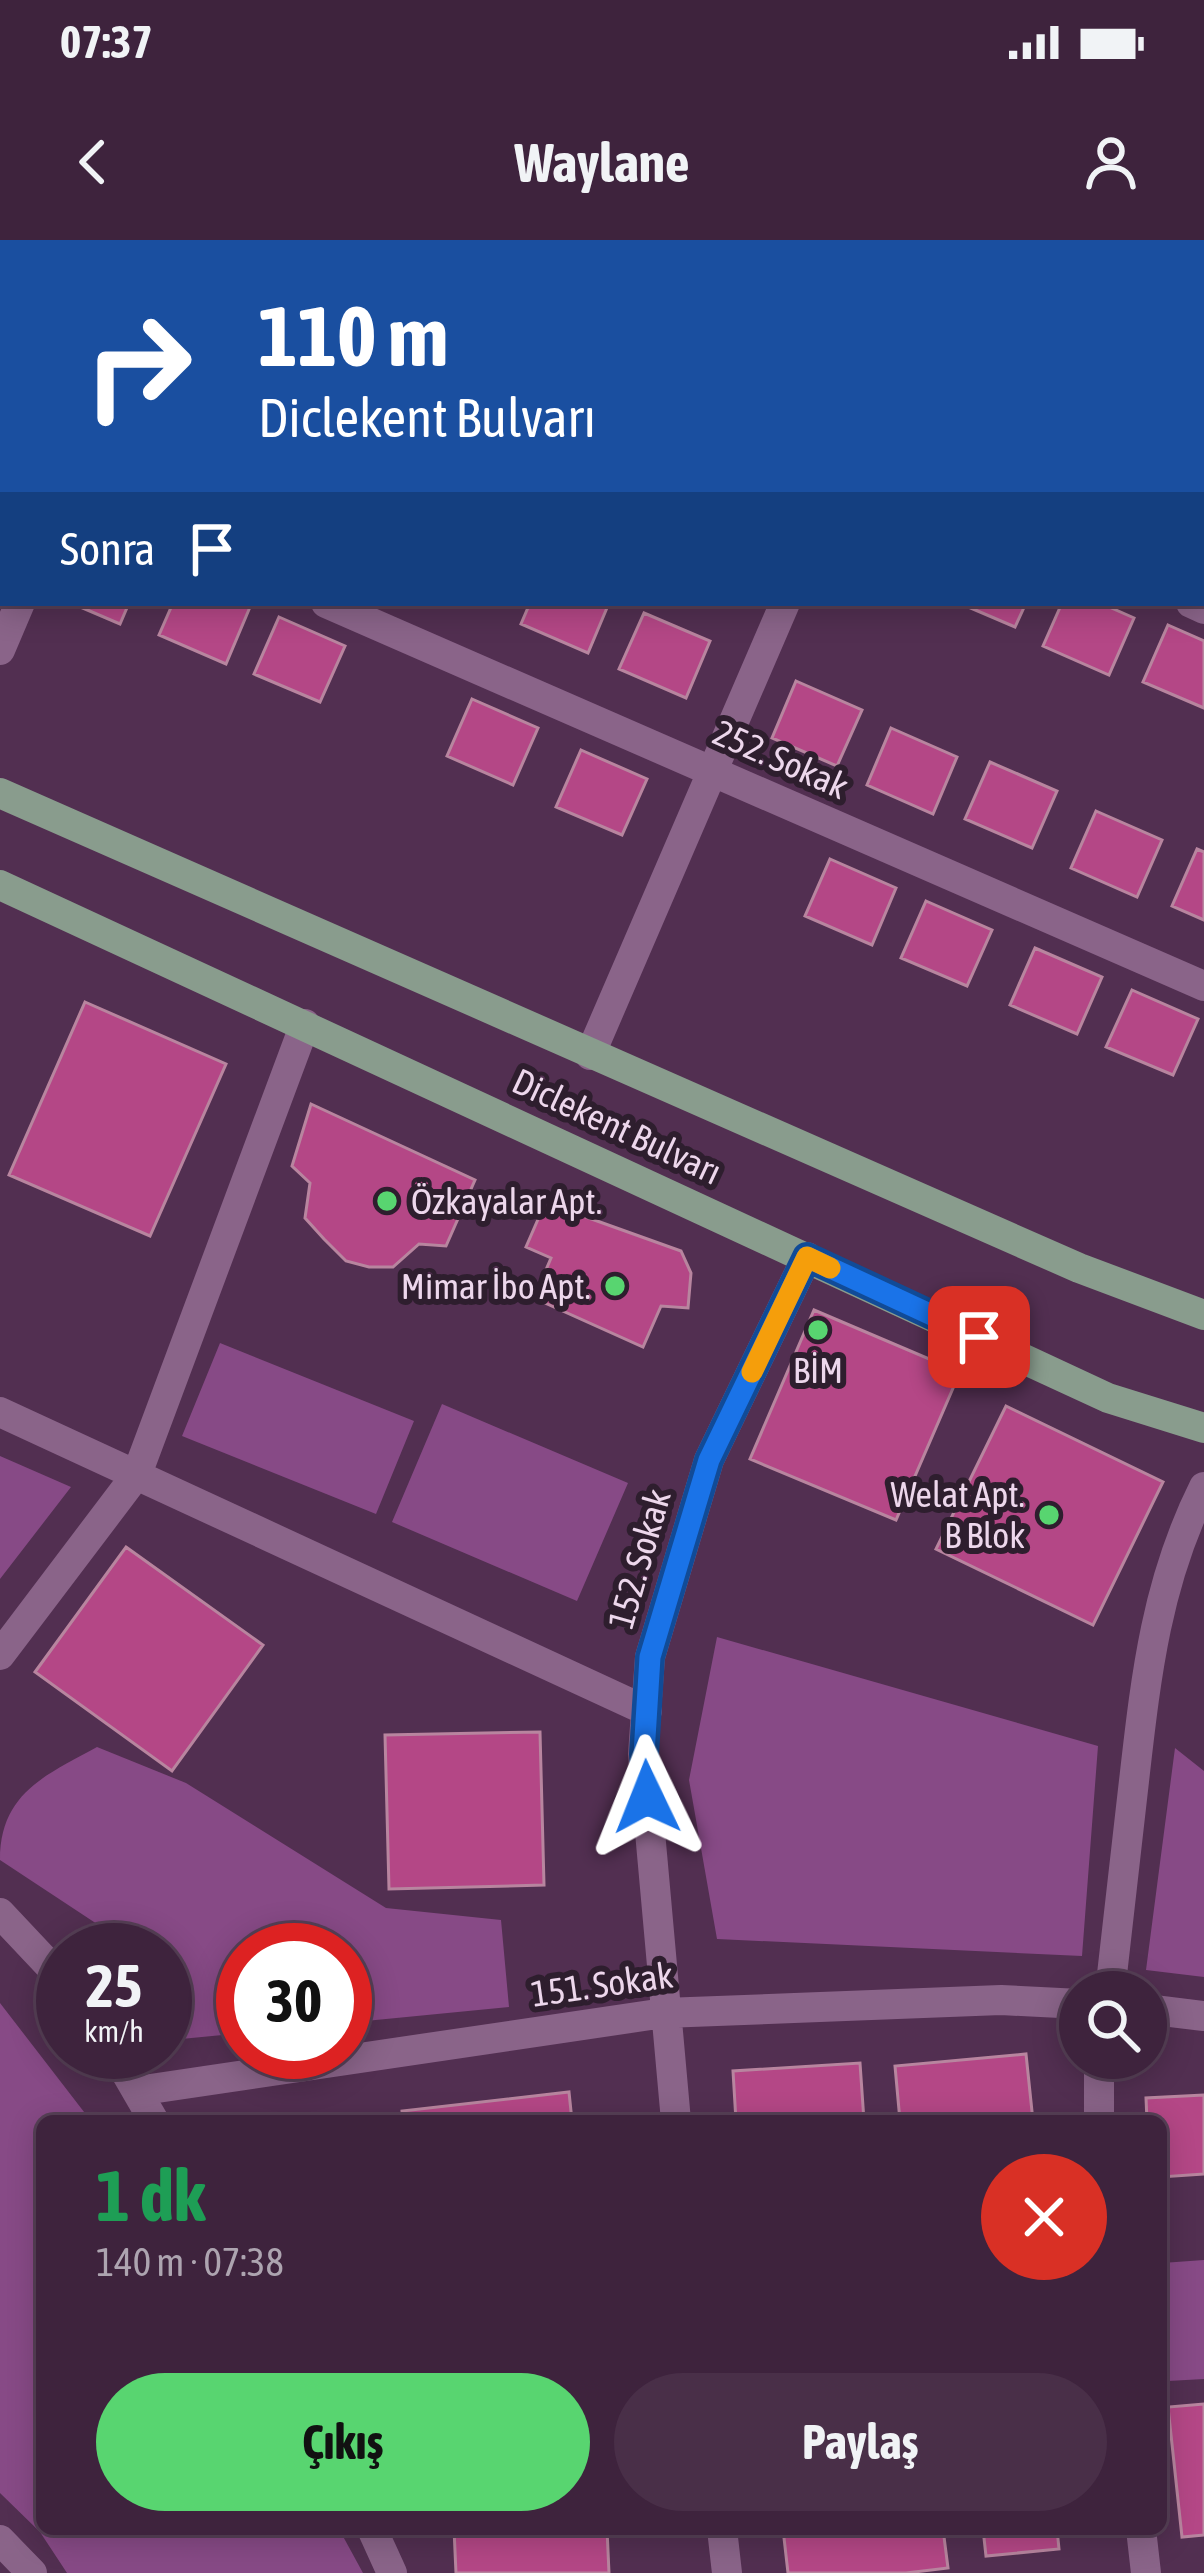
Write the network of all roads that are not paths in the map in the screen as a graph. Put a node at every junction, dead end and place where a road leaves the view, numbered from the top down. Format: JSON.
{"nodes":[{"id":1,"x":19,"y":606,"type":"edge"},
{"id":2,"x":333,"y":606,"type":"edge"},
{"id":3,"x":784,"y":606,"type":"edge"},
{"id":4,"x":0,"y":650,"type":"edge"},
{"id":5,"x":710,"y":771,"type":"junction"},
{"id":6,"x":0,"y":793,"type":"edge"},
{"id":7,"x":0,"y":885,"type":"edge"},
{"id":8,"x":1204,"y":986,"type":"edge"},
{"id":9,"x":305,"y":1024,"type":"junction"},
{"id":10,"x":590,"y":1054,"type":"junction"},
{"id":11,"x":807,"y":1257,"type":"junction"},
{"id":12,"x":1204,"y":1315,"type":"edge"},
{"id":13,"x":0,"y":1412,"type":"edge"},
{"id":14,"x":1204,"y":1429,"type":"edge"},
{"id":15,"x":136,"y":1474,"type":"junction"},
{"id":16,"x":1204,"y":1487,"type":"edge"},
{"id":17,"x":0,"y":1655,"type":"edge"},
{"id":18,"x":646,"y":1711,"type":"junction"},
{"id":19,"x":0,"y":1912,"type":"edge"},
{"id":20,"x":36,"y":1951,"type":"edge"},
{"id":21,"x":1113,"y":1971,"type":"edge"},
{"id":22,"x":1059,"y":2003,"type":"edge"},
{"id":23,"x":1167,"y":2011,"type":"edge"},
{"id":24,"x":664,"y":2013,"type":"junction"},
{"id":25,"x":1204,"y":2015,"type":"edge"},
{"id":26,"x":130,"y":2079,"type":"edge"},
{"id":27,"x":1100,"y":2079,"type":"edge"},
{"id":28,"x":137,"y":2091,"type":"junction"},
{"id":29,"x":151,"y":2115,"type":"edge"},
{"id":30,"x":675,"y":2115,"type":"edge"},
{"id":31,"x":1099,"y":2115,"type":"edge"},
{"id":32,"x":375,"y":2535,"type":"edge"},
{"id":33,"x":723,"y":2535,"type":"edge"},
{"id":34,"x":1143,"y":2535,"type":"edge"},
{"id":35,"x":0,"y":2540,"type":"edge"},
{"id":36,"x":32,"y":2573,"type":"edge"},
{"id":37,"x":392,"y":2573,"type":"edge"},
{"id":38,"x":727,"y":2573,"type":"edge"},
{"id":39,"x":1146,"y":2573,"type":"edge"}],
"edges":[{"from":1,"to":4,"type":"street"},
{"from":2,"to":5,"type":"street","name":"252. Sokak"},
{"from":3,"to":5,"type":"street"},
{"from":5,"to":8,"type":"street","name":"252. Sokak"},
{"from":5,"to":10,"type":"street"},
{"from":6,"to":10,"type":"main road","name":"Diclekent Bulvarı"},
{"from":7,"to":9,"type":"main road","name":"Diclekent Bulvarı"},
{"from":9,"to":11,"type":"main road","name":"Diclekent Bulvarı"},
{"from":9,"to":15,"type":"street"},
{"from":10,"to":12,"type":"main road","name":"Diclekent Bulvarı"},
{"from":11,"to":14,"type":"main road","name":"Diclekent Bulvarı"},
{"from":11,"to":18,"type":"street","name":"152. Sokak"},
{"from":13,"to":15,"type":"street"},
{"from":15,"to":17,"type":"street"},
{"from":15,"to":18,"type":"street"},
{"from":16,"to":21,"type":"street"},
{"from":18,"to":24,"type":"street","name":"152. Sokak"},
{"from":19,"to":20,"type":"street"},
{"from":22,"to":24,"type":"street","name":"151. Sokak"},
{"from":23,"to":25,"type":"street"},
{"from":24,"to":28,"type":"street","name":"151. Sokak"},
{"from":24,"to":30,"type":"street","name":"152. Sokak"},
{"from":26,"to":28,"type":"street"},
{"from":27,"to":31,"type":"street"},
{"from":28,"to":29,"type":"street"},
{"from":32,"to":37,"type":"street"},
{"from":33,"to":38,"type":"street"},
{"from":34,"to":39,"type":"street"},
{"from":35,"to":36,"type":"street"}]}
